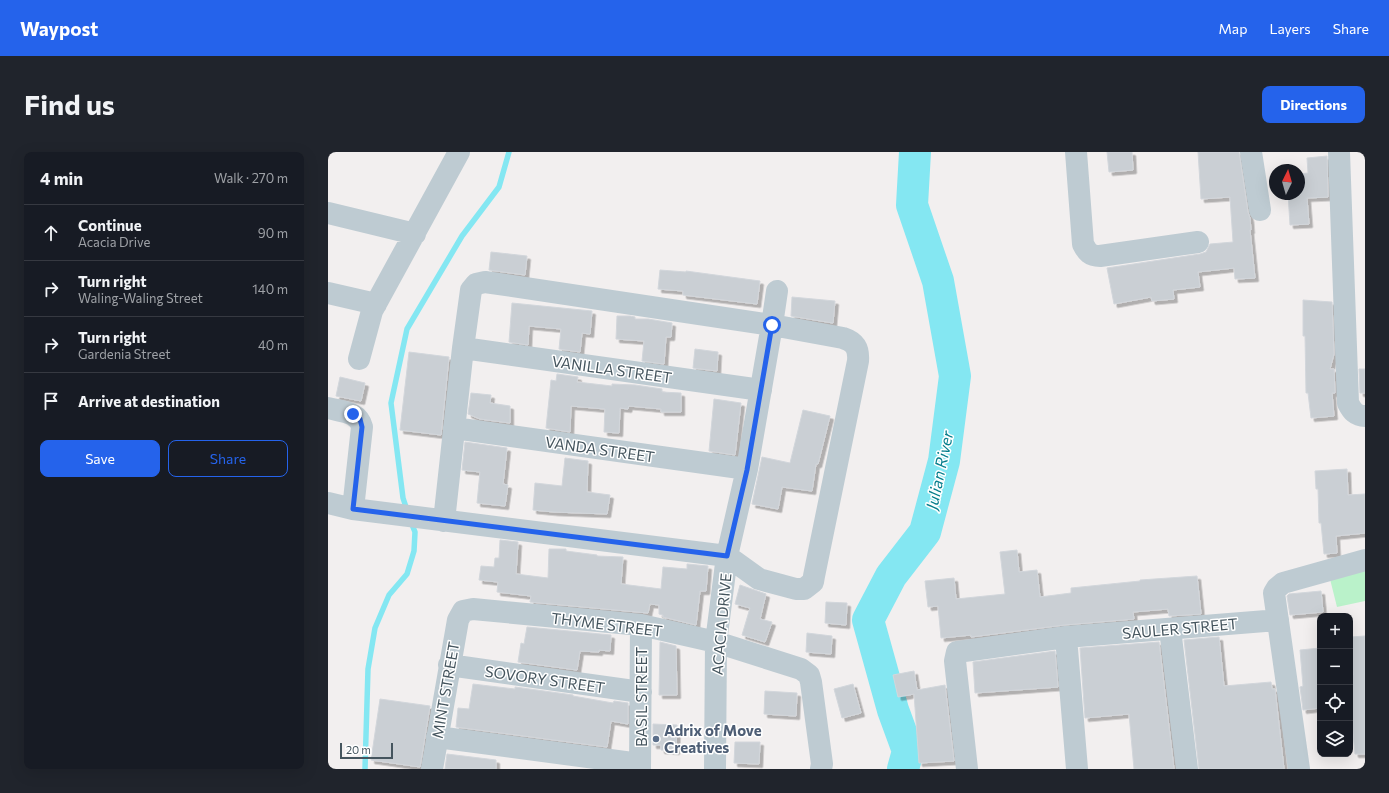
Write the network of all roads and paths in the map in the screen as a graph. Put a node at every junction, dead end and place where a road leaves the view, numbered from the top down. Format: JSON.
{"nodes":[{"id":1,"x":459,"y":152,"type":"edge"},
{"id":2,"x":1076,"y":152,"type":"edge"},
{"id":3,"x":1251,"y":152,"type":"edge"},
{"id":4,"x":1339,"y":152,"type":"edge"},
{"id":5,"x":1260,"y":210,"type":"dead end"},
{"id":6,"x":328,"y":213,"type":"edge"},
{"id":7,"x":414,"y":234,"type":"junction"},
{"id":8,"x":1198,"y":242,"type":"dead end"},
{"id":9,"x":777,"y":291,"type":"dead end"},
{"id":10,"x":328,"y":293,"type":"edge"},
{"id":11,"x":376,"y":304,"type":"junction"},
{"id":12,"x":772,"y":325,"type":"junction"},
{"id":13,"x":463,"y":348,"type":"junction"},
{"id":14,"x":359,"y":359,"type":"dead end"},
{"id":15,"x":761,"y":390,"type":"junction"},
{"id":16,"x":328,"y":408,"type":"edge"},
{"id":17,"x":1365,"y":416,"type":"edge"},
{"id":18,"x":454,"y":428,"type":"junction"},
{"id":19,"x":747,"y":470,"type":"junction"},
{"id":20,"x":328,"y":503,"type":"edge"},
{"id":21,"x":353,"y":509,"type":"junction"},
{"id":22,"x":435,"y":520,"type":"junction"},
{"id":23,"x":727,"y":556,"type":"junction"},
{"id":24,"x":1365,"y":560,"type":"edge"},
{"id":25,"x":463,"y":612,"type":"joint"},
{"id":26,"x":1278,"y":620,"type":"junction"},
{"id":27,"x":641,"y":625,"type":"junction"},
{"id":28,"x":1170,"y":629,"type":"junction"},
{"id":29,"x":1066,"y":637,"type":"junction"},
{"id":30,"x":716,"y":642,"type":"junction"},
{"id":31,"x":450,"y":665,"type":"junction"},
{"id":32,"x":641,"y":692,"type":"junction"},
{"id":33,"x":437,"y":737,"type":"junction"},
{"id":34,"x":640,"y":766,"type":"edge"},
{"id":35,"x":432,"y":769,"type":"edge"},
{"id":36,"x":716,"y":769,"type":"edge"},
{"id":37,"x":821,"y":769,"type":"edge"},
{"id":38,"x":967,"y":769,"type":"edge"},
{"id":39,"x":1077,"y":769,"type":"edge"},
{"id":40,"x":1187,"y":769,"type":"edge"},
{"id":41,"x":1299,"y":769,"type":"edge"}],
"edges":[{"from":1,"to":7,"type":"street"},
{"from":2,"to":8,"type":"street"},
{"from":3,"to":5,"type":"street"},
{"from":4,"to":17,"type":"street"},
{"from":6,"to":7,"type":"street"},
{"from":7,"to":11,"type":"street"},
{"from":9,"to":12,"type":"street","name":"ACACIA DRIVE"},
{"from":10,"to":11,"type":"street"},
{"from":11,"to":14,"type":"street"},
{"from":12,"to":13,"type":"street"},
{"from":12,"to":15,"type":"street","name":"ACACIA DRIVE"},
{"from":12,"to":23,"type":"street"},
{"from":13,"to":15,"type":"street","name":"VANILLA STREET"},
{"from":13,"to":18,"type":"street"},
{"from":15,"to":19,"type":"street","name":"ACACIA DRIVE"},
{"from":16,"to":21,"type":"street"},
{"from":18,"to":19,"type":"street","name":"VANDA STREET"},
{"from":18,"to":22,"type":"street"},
{"from":19,"to":23,"type":"street","name":"ACACIA DRIVE"},
{"from":20,"to":21,"type":"street"},
{"from":21,"to":22,"type":"street"},
{"from":22,"to":23,"type":"street"},
{"from":23,"to":30,"type":"street","name":"ACACIA DRIVE"},
{"from":24,"to":26,"type":"street"},
{"from":25,"to":27,"type":"street","name":"THYME STREET"},
{"from":25,"to":31,"type":"street","name":"MINT STREET"},
{"from":26,"to":28,"type":"street","name":"SAULER STREET"},
{"from":26,"to":41,"type":"street"},
{"from":27,"to":30,"type":"street","name":"THYME STREET"},
{"from":27,"to":32,"type":"street","name":"BASIL STREET"},
{"from":28,"to":29,"type":"street","name":"SAULER STREET"},
{"from":28,"to":40,"type":"street"},
{"from":29,"to":38,"type":"street","name":"SAULER STREET"},
{"from":29,"to":39,"type":"street"},
{"from":30,"to":36,"type":"street","name":"ACACIA DRIVE"},
{"from":30,"to":37,"type":"street","name":"THYME STREET"},
{"from":31,"to":32,"type":"street","name":"SOVORY STREET"},
{"from":31,"to":33,"type":"street","name":"MINT STREET"},
{"from":32,"to":34,"type":"street","name":"BASIL STREET"},
{"from":33,"to":34,"type":"street"},
{"from":33,"to":35,"type":"street","name":"MINT STREET"}]}
